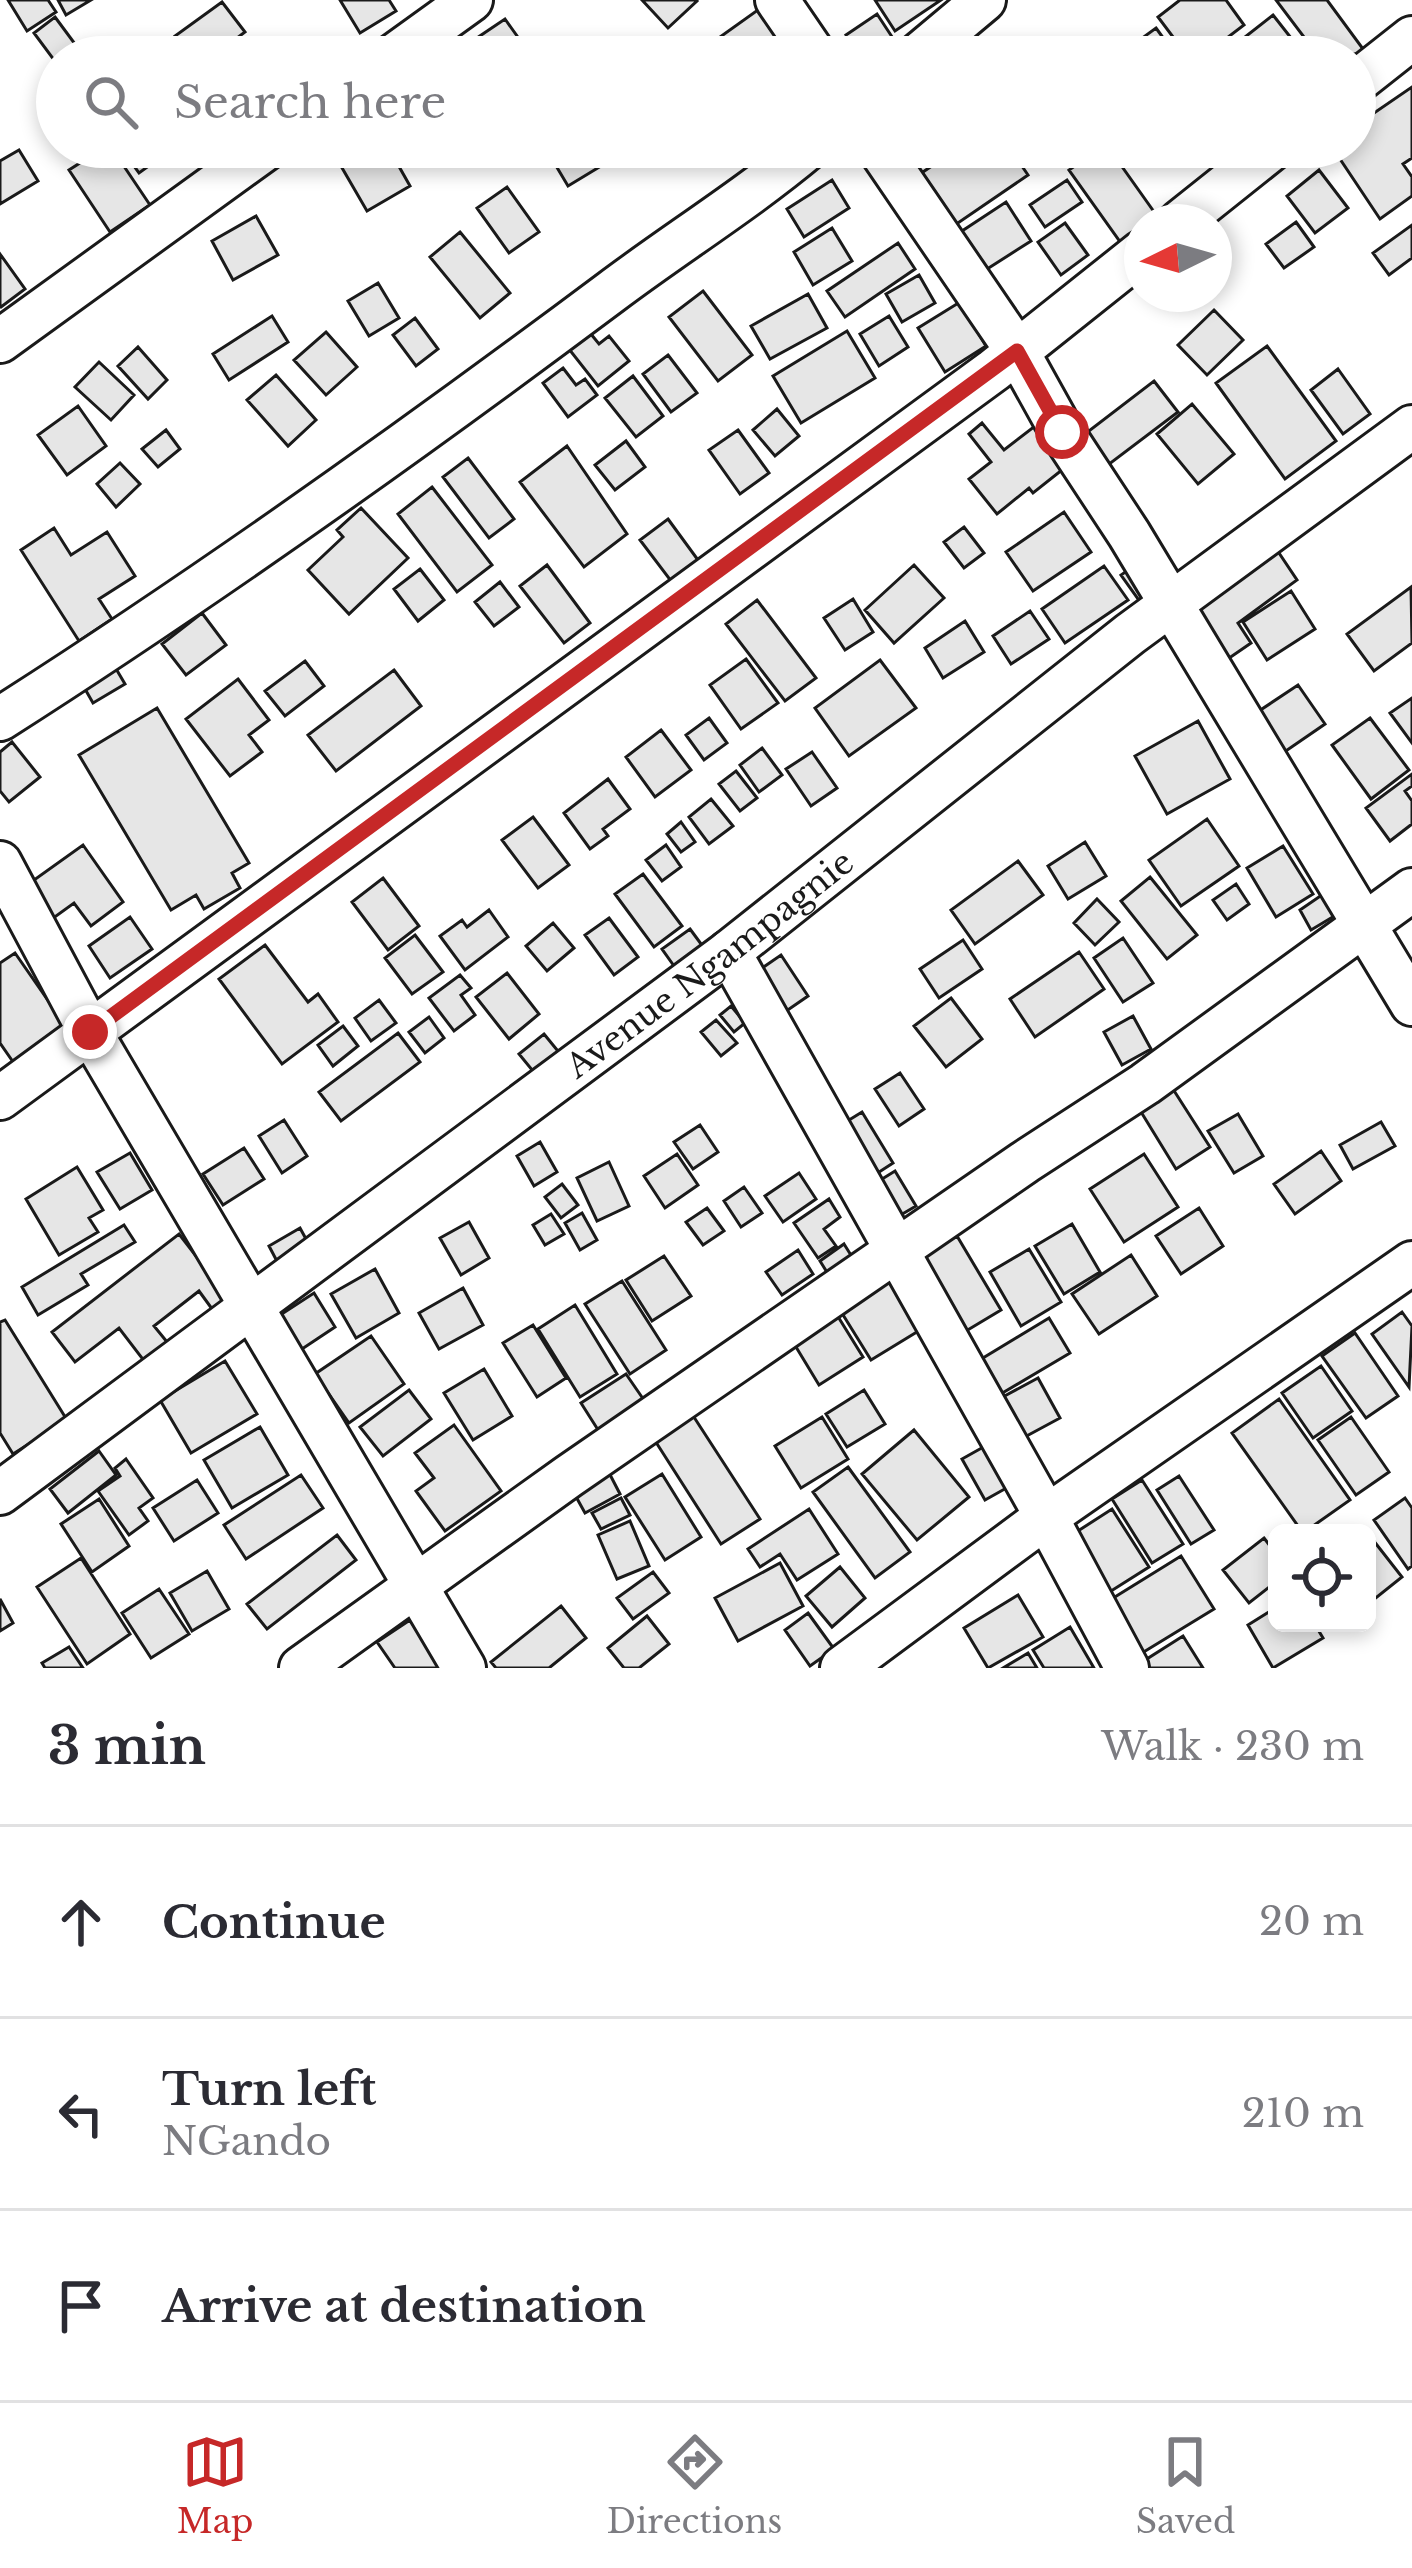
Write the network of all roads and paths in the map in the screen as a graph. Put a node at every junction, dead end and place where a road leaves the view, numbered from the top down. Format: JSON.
{"nodes":[{"id":1,"x":471,"y":0,"type":"edge"},
{"id":2,"x":777,"y":0,"type":"edge"},
{"id":3,"x":985,"y":0,"type":"edge"},
{"id":4,"x":421,"y":36,"type":"edge"},
{"id":5,"x":802,"y":36,"type":"edge"},
{"id":6,"x":941,"y":36,"type":"edge"},
{"id":7,"x":1412,"y":38,"type":"edge"},
{"id":8,"x":1376,"y":66,"type":"edge"},
{"id":9,"x":239,"y":168,"type":"edge"},
{"id":10,"x":783,"y":168,"type":"edge"},
{"id":11,"x":892,"y":168,"type":"edge"},
{"id":12,"x":1248,"y":168,"type":"edge"},
{"id":13,"x":1203,"y":204,"type":"edge"},
{"id":14,"x":1124,"y":266,"type":"edge"},
{"id":15,"x":0,"y":341,"type":"edge"},
{"id":16,"x":1017,"y":351,"type":"junction"},
{"id":17,"x":1412,"y":427,"type":"edge"},
{"id":18,"x":1171,"y":604,"type":"junction"},
{"id":19,"x":0,"y":719,"type":"edge"},
{"id":20,"x":0,"y":863,"type":"edge"},
{"id":21,"x":1412,"y":890,"type":"edge"},
{"id":22,"x":1365,"y":925,"type":"junction"},
{"id":23,"x":728,"y":952,"type":"junction"},
{"id":24,"x":1412,"y":1004,"type":"edge"},
{"id":25,"x":90,"y":1032,"type":"junction"},
{"id":26,"x":0,"y":1098,"type":"edge"},
{"id":27,"x":898,"y":1250,"type":"junction"},
{"id":28,"x":1412,"y":1263,"type":"edge"},
{"id":29,"x":250,"y":1309,"type":"junction"},
{"id":30,"x":0,"y":1493,"type":"edge"},
{"id":31,"x":1046,"y":1517,"type":"junction"},
{"id":32,"x":415,"y":1586,"type":"junction"},
{"id":33,"x":301,"y":1668,"type":"edge"},
{"id":34,"x":464,"y":1668,"type":"edge"},
{"id":35,"x":842,"y":1668,"type":"edge"},
{"id":36,"x":1127,"y":1668,"type":"edge"}],
"edges":[{"from":1,"to":4,"type":"street"},
{"from":2,"to":5,"type":"street"},
{"from":3,"to":6,"type":"street"},
{"from":7,"to":8,"type":"street"},
{"from":9,"to":15,"type":"street"},
{"from":10,"to":19,"type":"street"},
{"from":11,"to":16,"type":"street"},
{"from":12,"to":13,"type":"street"},
{"from":14,"to":16,"type":"street"},
{"from":16,"to":18,"type":"street"},
{"from":16,"to":25,"type":"street"},
{"from":17,"to":18,"type":"street","name":"Avenue Ngampagnie"},
{"from":18,"to":22,"type":"street"},
{"from":18,"to":23,"type":"street","name":"Avenue Ngampagnie"},
{"from":20,"to":25,"type":"street"},
{"from":21,"to":22,"type":"street"},
{"from":22,"to":24,"type":"street"},
{"from":22,"to":27,"type":"street"},
{"from":23,"to":27,"type":"street"},
{"from":23,"to":29,"type":"street","name":"Avenue Ngampagnie"},
{"from":25,"to":26,"type":"street"},
{"from":25,"to":29,"type":"street"},
{"from":27,"to":31,"type":"street"},
{"from":27,"to":32,"type":"street"},
{"from":28,"to":31,"type":"street"},
{"from":29,"to":30,"type":"street","name":"Avenue Ngampagnie"},
{"from":29,"to":32,"type":"street"},
{"from":31,"to":35,"type":"street"},
{"from":31,"to":36,"type":"street"},
{"from":32,"to":33,"type":"street"},
{"from":32,"to":34,"type":"street"}]}
